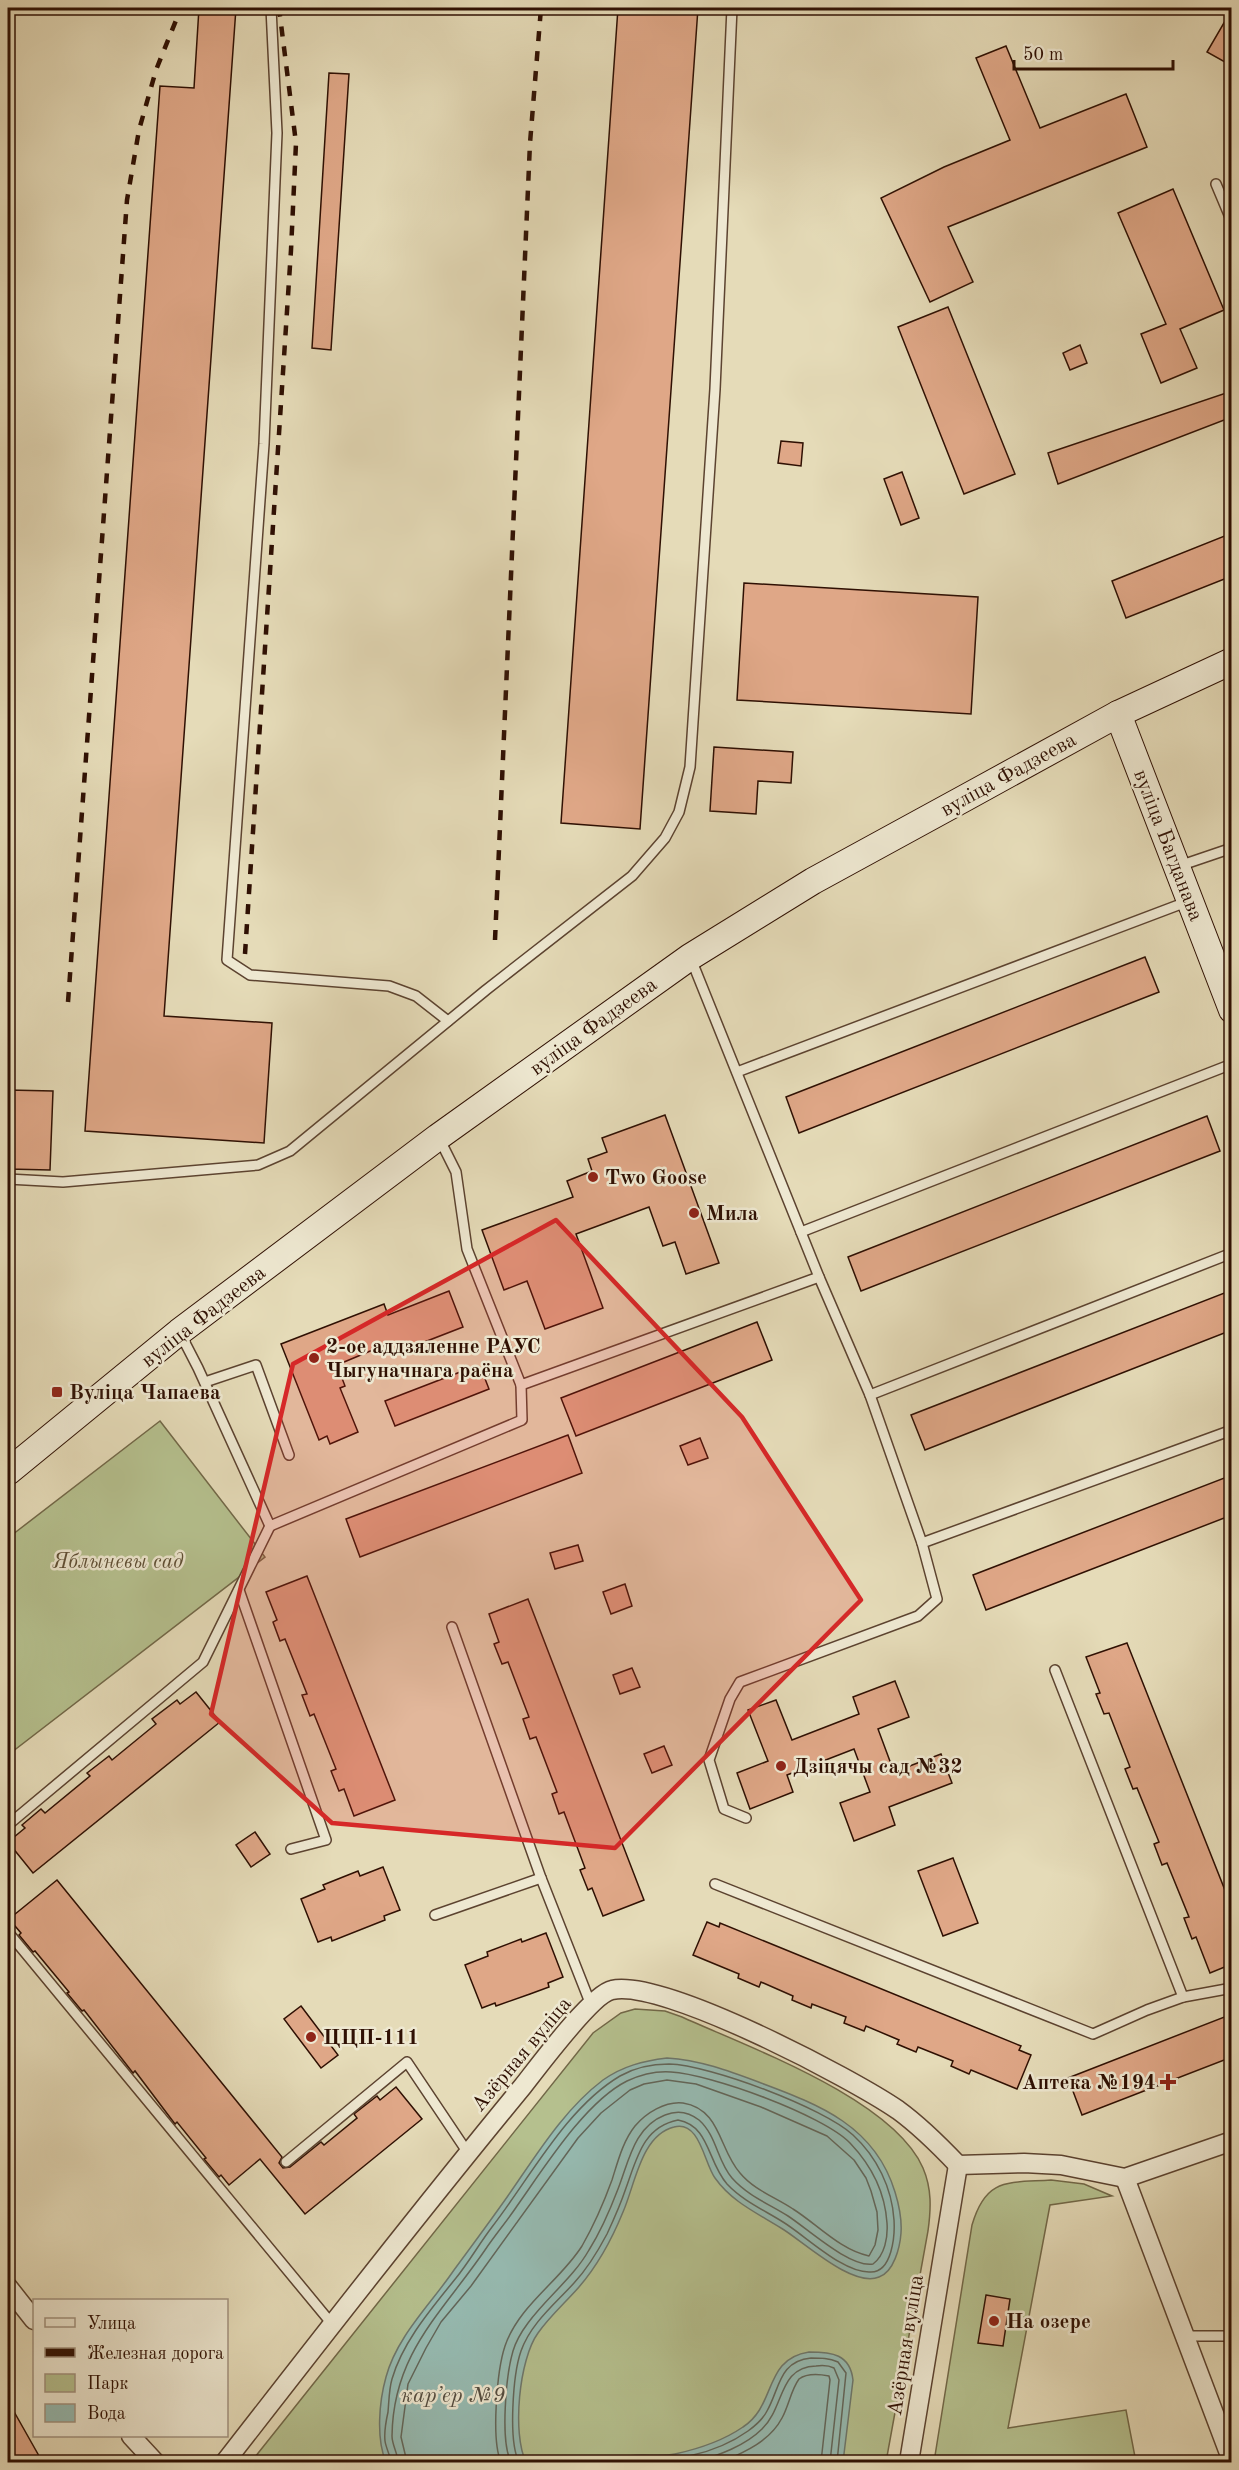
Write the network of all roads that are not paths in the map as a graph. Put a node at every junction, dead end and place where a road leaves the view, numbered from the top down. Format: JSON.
{"nodes":[{"id":1,"x":271,"y":8,"type":"edge"},
{"id":2,"x":732,"y":8,"type":"edge"},
{"id":3,"x":1216,"y":184,"type":"dead end"},
{"id":4,"x":1232,"y":222,"type":"edge"},
{"id":5,"x":1232,"y":660,"type":"edge"},
{"id":6,"x":1118,"y":714,"type":"junction"},
{"id":7,"x":1232,"y":848,"type":"edge"},
{"id":8,"x":1177,"y":867,"type":"junction"},
{"id":9,"x":1190,"y":901,"type":"junction"},
{"id":10,"x":690,"y":957,"type":"junction"},
{"id":11,"x":1232,"y":1010,"type":"edge"},
{"id":12,"x":448,"y":1021,"type":"junction"},
{"id":13,"x":1232,"y":1064,"type":"edge"},
{"id":14,"x":737,"y":1072,"type":"junction"},
{"id":15,"x":438,"y":1137,"type":"junction"},
{"id":16,"x":8,"y":1179,"type":"edge"},
{"id":17,"x":801,"y":1232,"type":"junction"},
{"id":18,"x":1232,"y":1253,"type":"edge"},
{"id":19,"x":819,"y":1277,"type":"junction"},
{"id":20,"x":179,"y":1332,"type":"junction"},
{"id":21,"x":205,"y":1382,"type":"junction"},
{"id":22,"x":520,"y":1385,"type":"junction"},
{"id":23,"x":870,"y":1395,"type":"junction"},
{"id":24,"x":1232,"y":1430,"type":"edge"},
{"id":25,"x":289,"y":1455,"type":"dead end"},
{"id":26,"x":8,"y":1472,"type":"edge"},
{"id":27,"x":270,"y":1526,"type":"junction"},
{"id":28,"x":922,"y":1543,"type":"junction"},
{"id":29,"x":239,"y":1590,"type":"junction"},
{"id":30,"x":452,"y":1627,"type":"dead end"},
{"id":31,"x":1055,"y":1670,"type":"dead end"},
{"id":32,"x":746,"y":1818,"type":"dead end"},
{"id":33,"x":8,"y":1825,"type":"edge"},
{"id":34,"x":291,"y":1849,"type":"dead end"},
{"id":35,"x":541,"y":1878,"type":"junction"},
{"id":36,"x":715,"y":1884,"type":"dead end"},
{"id":37,"x":435,"y":1915,"type":"dead end"},
{"id":38,"x":8,"y":1932,"type":"edge"},
{"id":39,"x":1232,"y":1988,"type":"edge"},
{"id":40,"x":1184,"y":1997,"type":"junction"},
{"id":41,"x":591,"y":2006,"type":"junction"},
{"id":42,"x":1232,"y":2141,"type":"edge"},
{"id":43,"x":468,"y":2153,"type":"junction"},
{"id":44,"x":286,"y":2162,"type":"dead end"},
{"id":45,"x":958,"y":2164,"type":"junction"},
{"id":46,"x":1125,"y":2178,"type":"junction"},
{"id":47,"x":8,"y":2287,"type":"edge"},
{"id":48,"x":33,"y":2319,"type":"edge"},
{"id":49,"x":332,"y":2324,"type":"junction"},
{"id":50,"x":1184,"y":2336,"type":"junction"},
{"id":51,"x":1232,"y":2343,"type":"edge"},
{"id":52,"x":132,"y":2437,"type":"edge"},
{"id":53,"x":1232,"y":2461,"type":"edge"},
{"id":54,"x":155,"y":2463,"type":"edge"},
{"id":55,"x":225,"y":2463,"type":"edge"},
{"id":56,"x":909,"y":2463,"type":"edge"}],
"edges":[{"from":1,"to":12,"type":"lane"},
{"from":2,"to":12,"type":"lane"},
{"from":3,"to":4,"type":"lane"},
{"from":5,"to":6,"type":"street","name":"вуліца Фадзеева"},
{"from":6,"to":8,"type":"street","name":"вуліца Багданава"},
{"from":6,"to":10,"type":"street","name":"вуліца Фадзеева"},
{"from":7,"to":8,"type":"lane"},
{"from":8,"to":9,"type":"street","name":"вуліца Багданава"},
{"from":9,"to":11,"type":"street","name":"вуліца Багданава"},
{"from":9,"to":14,"type":"lane"},
{"from":10,"to":14,"type":"lane"},
{"from":10,"to":15,"type":"street","name":"вуліца Фадзеева"},
{"from":12,"to":16,"type":"lane"},
{"from":13,"to":17,"type":"lane"},
{"from":14,"to":17,"type":"lane"},
{"from":15,"to":20,"type":"street","name":"вуліца Фадзеева"},
{"from":15,"to":22,"type":"lane"},
{"from":17,"to":19,"type":"lane"},
{"from":18,"to":23,"type":"lane"},
{"from":19,"to":22,"type":"lane"},
{"from":19,"to":23,"type":"lane"},
{"from":20,"to":21,"type":"lane"},
{"from":20,"to":26,"type":"street","name":"вуліца Фадзеева"},
{"from":21,"to":25,"type":"lane"},
{"from":21,"to":27,"type":"lane"},
{"from":22,"to":27,"type":"lane"},
{"from":23,"to":28,"type":"lane"},
{"from":24,"to":28,"type":"lane"},
{"from":27,"to":29,"type":"lane"},
{"from":28,"to":32,"type":"lane"},
{"from":29,"to":33,"type":"lane"},
{"from":29,"to":34,"type":"lane"},
{"from":30,"to":35,"type":"lane"},
{"from":31,"to":40,"type":"lane"},
{"from":35,"to":37,"type":"lane"},
{"from":35,"to":41,"type":"lane"},
{"from":36,"to":40,"type":"lane"},
{"from":38,"to":49,"type":"lane"},
{"from":39,"to":40,"type":"lane"},
{"from":41,"to":43,"type":"street","name":"Азёрная вуліца"},
{"from":41,"to":45,"type":"street","name":"Азёрная вуліца"},
{"from":42,"to":46,"type":"street"},
{"from":43,"to":44,"type":"lane"},
{"from":43,"to":49,"type":"street","name":"Азёрная вуліца"},
{"from":45,"to":46,"type":"street"},
{"from":45,"to":56,"type":"street","name":"Азёрная вуліца"},
{"from":46,"to":50,"type":"street"},
{"from":47,"to":48,"type":"street"},
{"from":49,"to":55,"type":"street","name":"Азёрная вуліца"},
{"from":50,"to":51,"type":"lane"},
{"from":50,"to":53,"type":"street"},
{"from":52,"to":54,"type":"street"}]}
